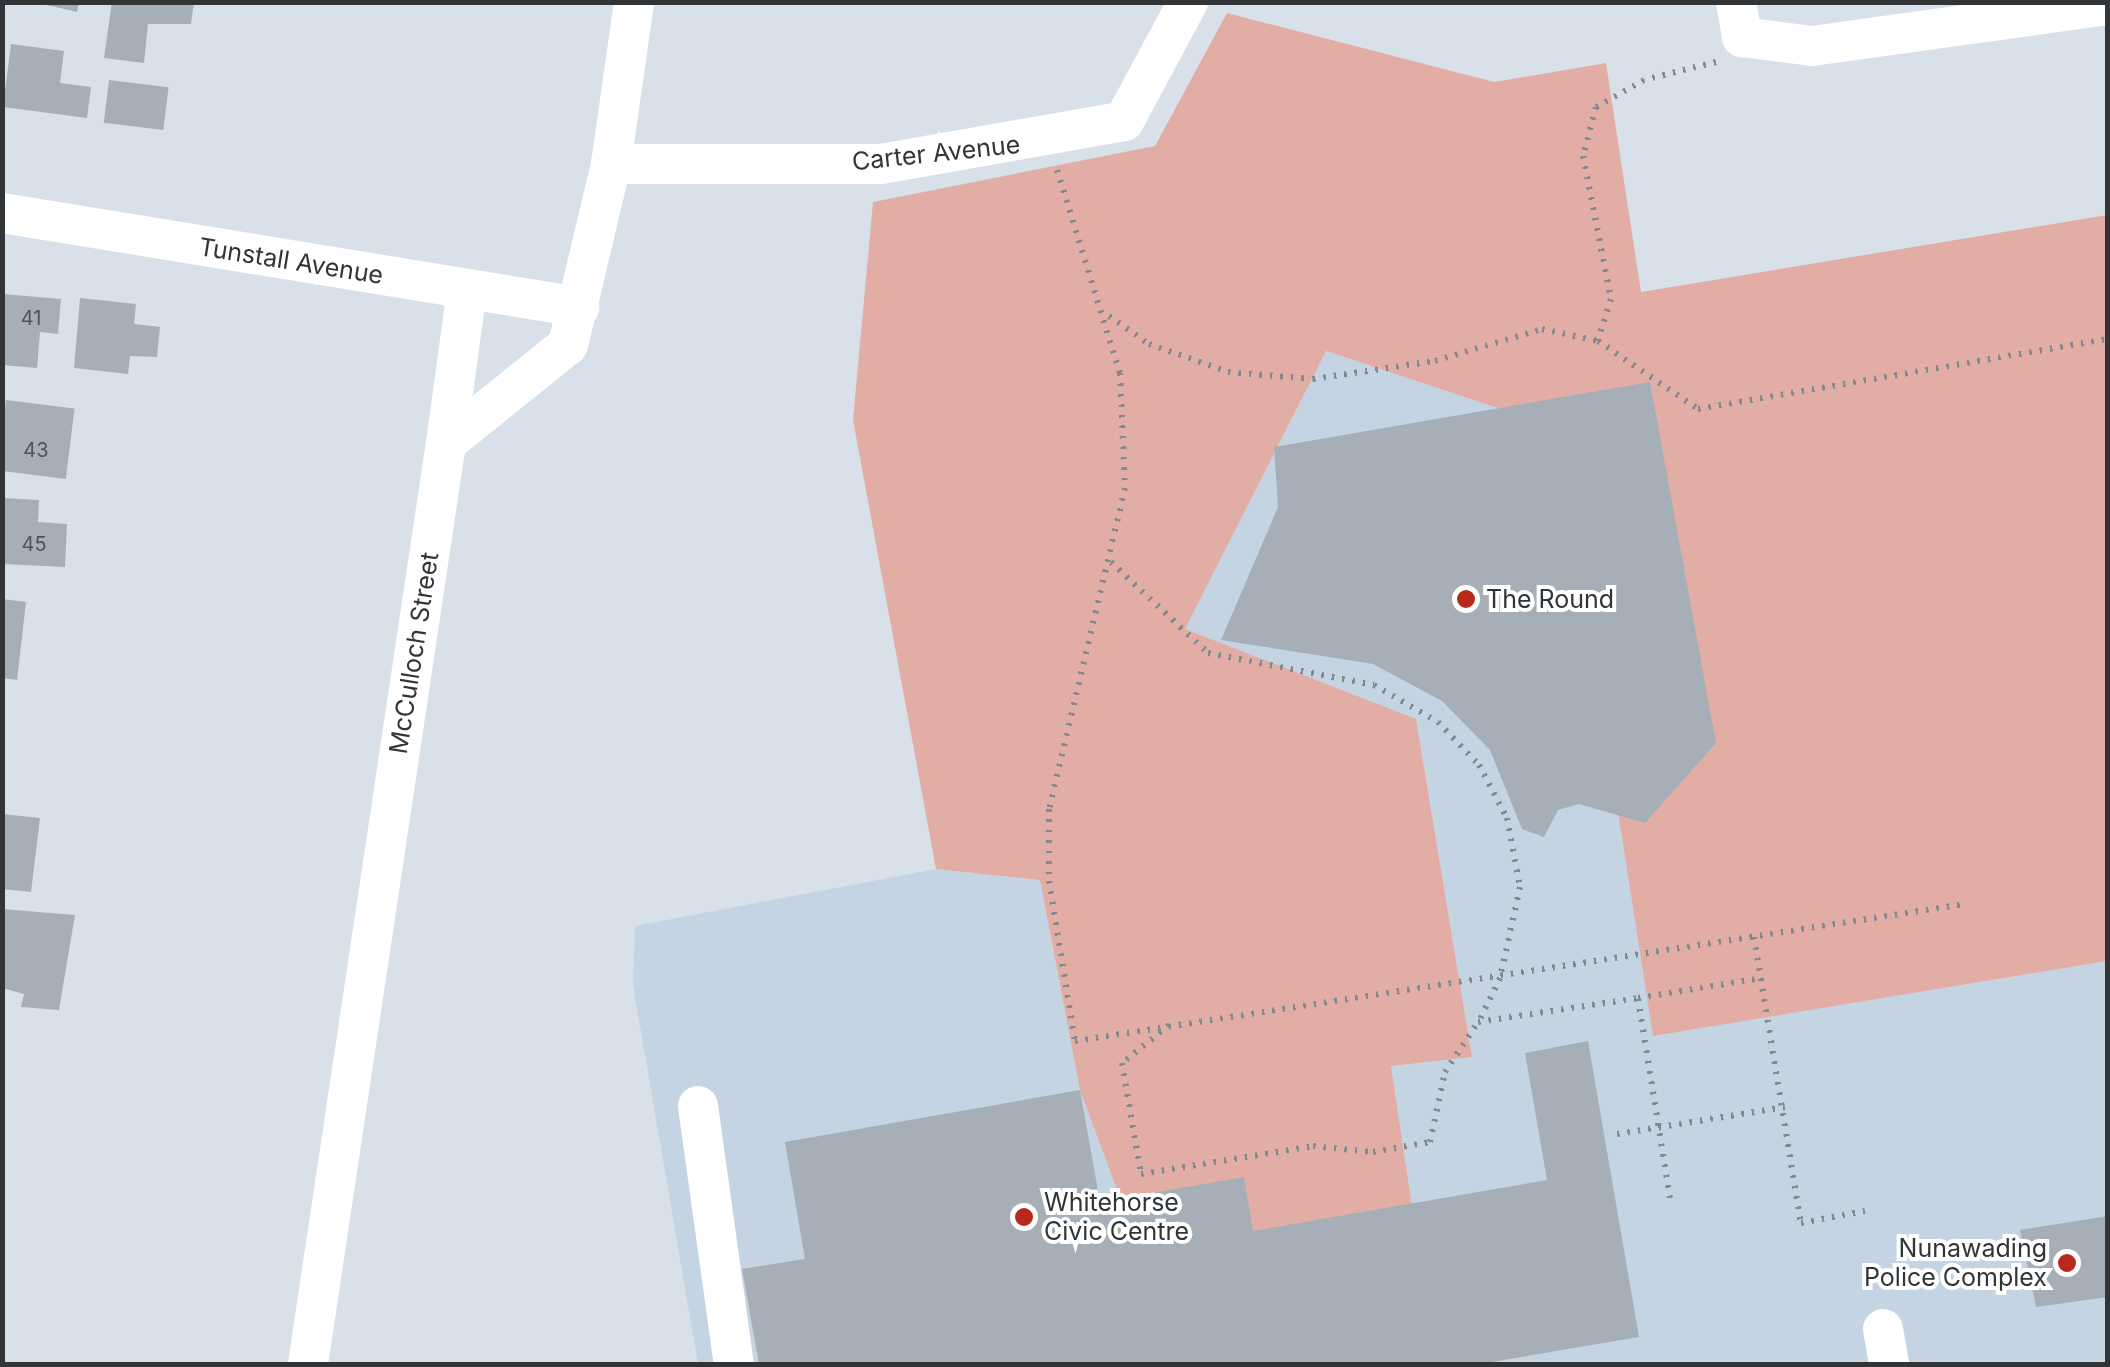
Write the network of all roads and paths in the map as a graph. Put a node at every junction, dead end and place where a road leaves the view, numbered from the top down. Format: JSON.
{"nodes":[{"id":1,"x":634,"y":2,"type":"edge"},
{"id":2,"x":1188,"y":2,"type":"edge"},
{"id":3,"x":2108,"y":5,"type":"edge"},
{"id":4,"x":1739,"y":20,"type":"edge"},
{"id":5,"x":1047,"y":141,"type":"junction"},
{"id":6,"x":612,"y":164,"type":"junction"},
{"id":7,"x":2,"y":213,"type":"edge"},
{"id":8,"x":467,"y":290,"type":"junction"},
{"id":9,"x":579,"y":307,"type":"junction"},
{"id":10,"x":1108,"y":315,"type":"junction"},
{"id":11,"x":2108,"y":339,"type":"edge"},
{"id":12,"x":1598,"y":341,"type":"junction"},
{"id":13,"x":446,"y":443,"type":"junction"},
{"id":14,"x":1110,"y":561,"type":"junction"},
{"id":15,"x":1966,"y":904,"type":"dead end"},
{"id":16,"x":1754,"y":936,"type":"junction"},
{"id":17,"x":1500,"y":978,"type":"junction"},
{"id":18,"x":1762,"y":978,"type":"junction"},
{"id":19,"x":1638,"y":998,"type":"junction"},
{"id":20,"x":1478,"y":1022,"type":"junction"},
{"id":21,"x":1172,"y":1023,"type":"junction"},
{"id":22,"x":698,"y":1106,"type":"dead end"},
{"id":23,"x":1784,"y":1107,"type":"junction"},
{"id":24,"x":1659,"y":1126,"type":"junction"},
{"id":25,"x":1617,"y":1134,"type":"dead end"},
{"id":26,"x":1670,"y":1198,"type":"dead end"},
{"id":27,"x":1865,"y":1210,"type":"dead end"},
{"id":28,"x":308,"y":1364,"type":"edge"},
{"id":29,"x":734,"y":1364,"type":"edge"}],
"edges":[{"from":1,"to":6,"type":"street"},
{"from":2,"to":5,"type":"street","name":"Carter Avenue"},
{"from":3,"to":4,"type":"street"},
{"from":4,"to":12,"type":"path"},
{"from":5,"to":6,"type":"street","name":"Carter Avenue"},
{"from":5,"to":10,"type":"path"},
{"from":6,"to":9,"type":"street"},
{"from":7,"to":8,"type":"street","name":"Tunstall Avenue"},
{"from":8,"to":9,"type":"street","name":"Tunstall Avenue"},
{"from":8,"to":13,"type":"street","name":"McCulloch Street"},
{"from":9,"to":13,"type":"street"},
{"from":10,"to":12,"type":"path"},
{"from":10,"to":14,"type":"path"},
{"from":11,"to":12,"type":"path"},
{"from":13,"to":28,"type":"street","name":"McCulloch Street"},
{"from":14,"to":17,"type":"path"},
{"from":14,"to":21,"type":"path"},
{"from":15,"to":16,"type":"path"},
{"from":16,"to":17,"type":"path"},
{"from":16,"to":18,"type":"path"},
{"from":17,"to":20,"type":"path"},
{"from":17,"to":21,"type":"path"},
{"from":18,"to":19,"type":"path"},
{"from":18,"to":23,"type":"path"},
{"from":19,"to":20,"type":"path"},
{"from":19,"to":24,"type":"path"},
{"from":20,"to":21,"type":"path"},
{"from":22,"to":29,"type":"street"},
{"from":23,"to":24,"type":"path"},
{"from":23,"to":27,"type":"path"},
{"from":24,"to":25,"type":"path"},
{"from":24,"to":26,"type":"path"}]}
